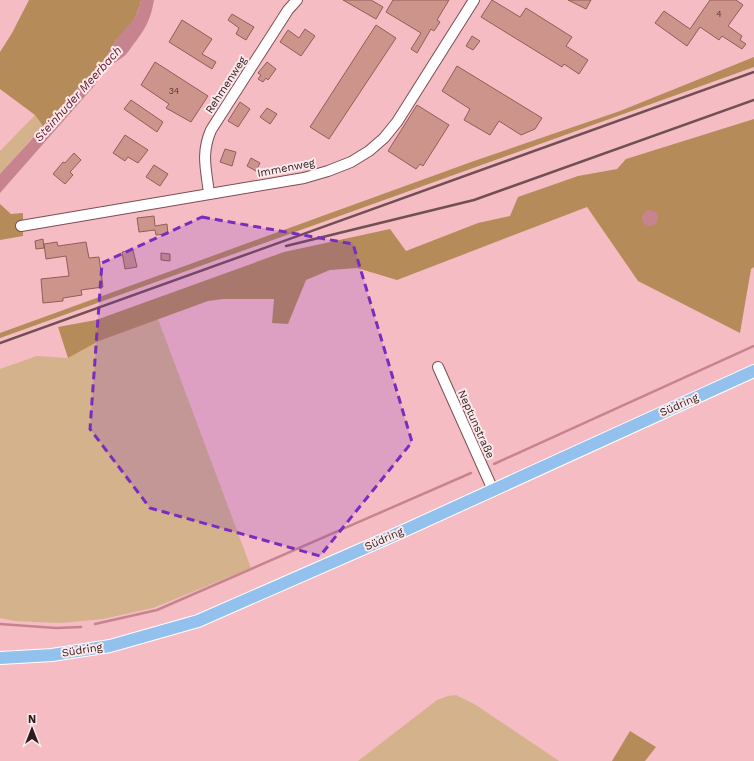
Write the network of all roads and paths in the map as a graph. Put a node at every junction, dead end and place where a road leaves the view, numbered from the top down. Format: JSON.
{"nodes":[{"id":1,"x":297,"y":0,"type":"edge"},
{"id":2,"x":474,"y":0,"type":"edge"},
{"id":3,"x":209,"y":193,"type":"junction"},
{"id":4,"x":21,"y":226,"type":"dead end"},
{"id":5,"x":438,"y":367,"type":"dead end"},
{"id":6,"x":754,"y":371,"type":"edge"},
{"id":7,"x":493,"y":490,"type":"junction"},
{"id":8,"x":0,"y":658,"type":"edge"}],
"edges":[{"from":1,"to":3,"type":"street","name":"Rehmenweg"},
{"from":2,"to":3,"type":"street","name":"Immenweg"},
{"from":3,"to":4,"type":"street","name":"Immenweg"},
{"from":5,"to":7,"type":"street","name":"Neptunstraße"},
{"from":6,"to":7,"type":"main road","name":"Südring"},
{"from":7,"to":8,"type":"main road","name":"Südring"}]}
